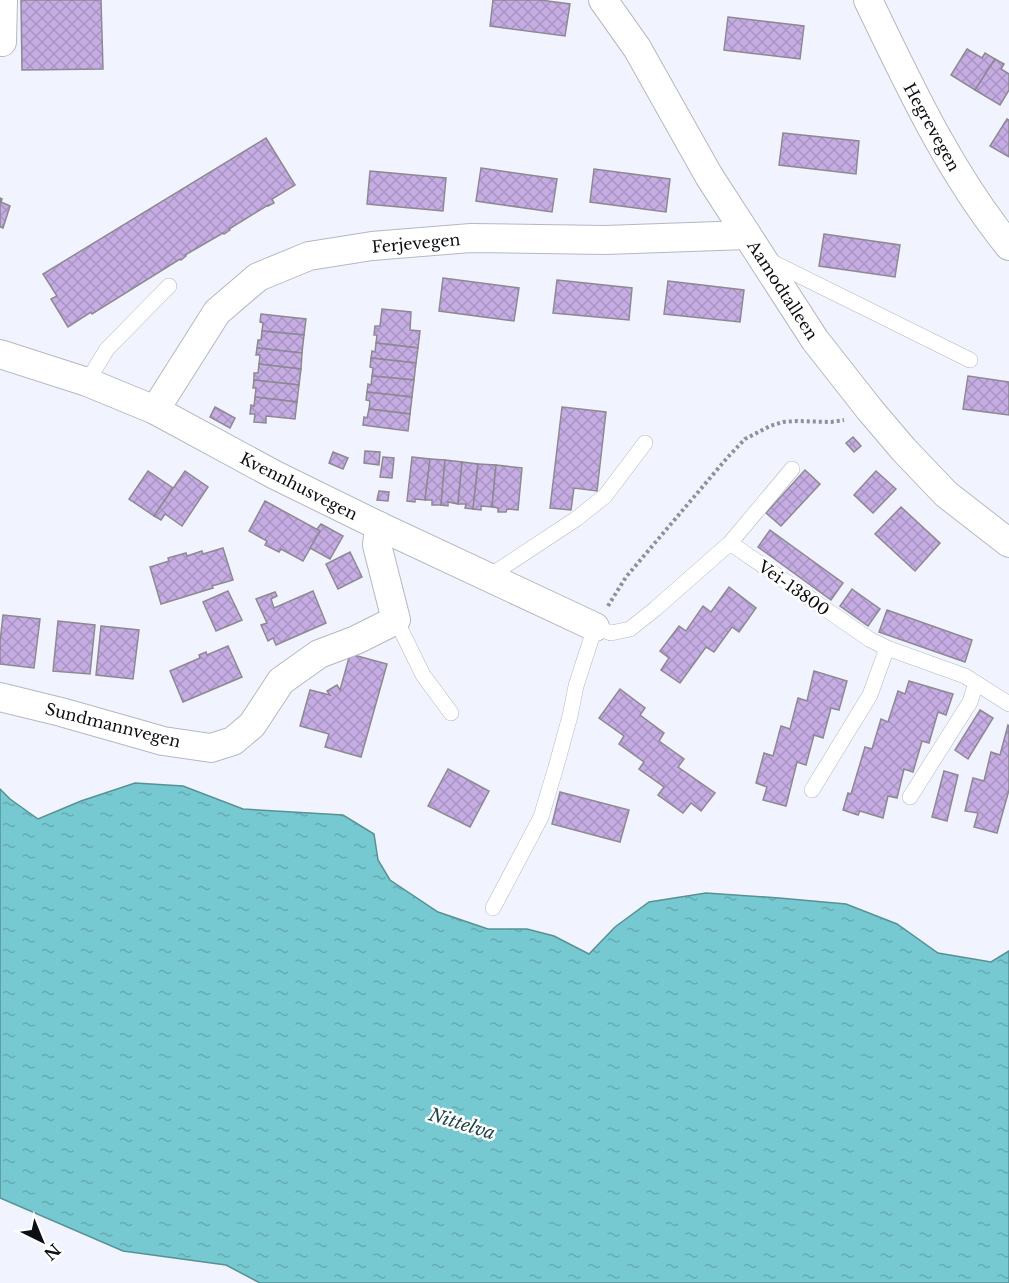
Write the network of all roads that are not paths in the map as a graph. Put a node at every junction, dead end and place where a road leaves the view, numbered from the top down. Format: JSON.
{"nodes":[{"id":1,"x":3,"y":0,"type":"edge"},
{"id":2,"x":603,"y":0,"type":"edge"},
{"id":3,"x":868,"y":0,"type":"edge"},
{"id":4,"x":2,"y":42,"type":"dead end"},
{"id":5,"x":754,"y":246,"type":"junction"},
{"id":6,"x":1009,"y":246,"type":"edge"},
{"id":7,"x":169,"y":286,"type":"dead end"},
{"id":8,"x":0,"y":354,"type":"edge"},
{"id":9,"x":970,"y":360,"type":"dead end"},
{"id":10,"x":87,"y":382,"type":"junction"},
{"id":11,"x":155,"y":410,"type":"junction"},
{"id":12,"x":645,"y":443,"type":"dead end"},
{"id":13,"x":792,"y":469,"type":"dead end"},
{"id":14,"x":379,"y":526,"type":"junction"},
{"id":15,"x":730,"y":543,"type":"junction"},
{"id":16,"x":1009,"y":543,"type":"edge"},
{"id":17,"x":488,"y":577,"type":"junction"},
{"id":18,"x":396,"y":620,"type":"junction"},
{"id":19,"x":596,"y":627,"type":"junction"},
{"id":20,"x":887,"y":648,"type":"junction"},
{"id":21,"x":976,"y":683,"type":"junction"},
{"id":22,"x":0,"y":697,"type":"edge"},
{"id":23,"x":1009,"y":704,"type":"edge"},
{"id":24,"x":451,"y":713,"type":"dead end"},
{"id":25,"x":812,"y":790,"type":"dead end"},
{"id":26,"x":910,"y":796,"type":"dead end"},
{"id":27,"x":493,"y":908,"type":"dead end"}],
"edges":[{"from":1,"to":4,"type":"street"},
{"from":2,"to":5,"type":"street","name":"Aamodtalleen"},
{"from":3,"to":6,"type":"street","name":"Hegrevegen"},
{"from":5,"to":9,"type":"lane"},
{"from":5,"to":11,"type":"street","name":"Ferjevegen"},
{"from":5,"to":16,"type":"street","name":"Aamodtalleen"},
{"from":7,"to":10,"type":"lane"},
{"from":8,"to":10,"type":"street","name":"Kvennhusvegen"},
{"from":10,"to":11,"type":"street","name":"Kvennhusvegen"},
{"from":11,"to":14,"type":"street","name":"Kvennhusvegen"},
{"from":12,"to":17,"type":"lane"},
{"from":13,"to":15,"type":"lane"},
{"from":14,"to":17,"type":"street","name":"Kvennhusvegen"},
{"from":14,"to":18,"type":"street"},
{"from":15,"to":19,"type":"lane"},
{"from":15,"to":20,"type":"lane","name":"Vei-13800"},
{"from":17,"to":19,"type":"street","name":"Kvennhusvegen"},
{"from":18,"to":22,"type":"street","name":"Sundmannvegen"},
{"from":18,"to":24,"type":"lane"},
{"from":19,"to":27,"type":"lane"},
{"from":20,"to":21,"type":"lane","name":"Vei-13800"},
{"from":20,"to":25,"type":"lane"},
{"from":21,"to":23,"type":"lane","name":"Vei-13800"},
{"from":21,"to":26,"type":"lane"}]}
